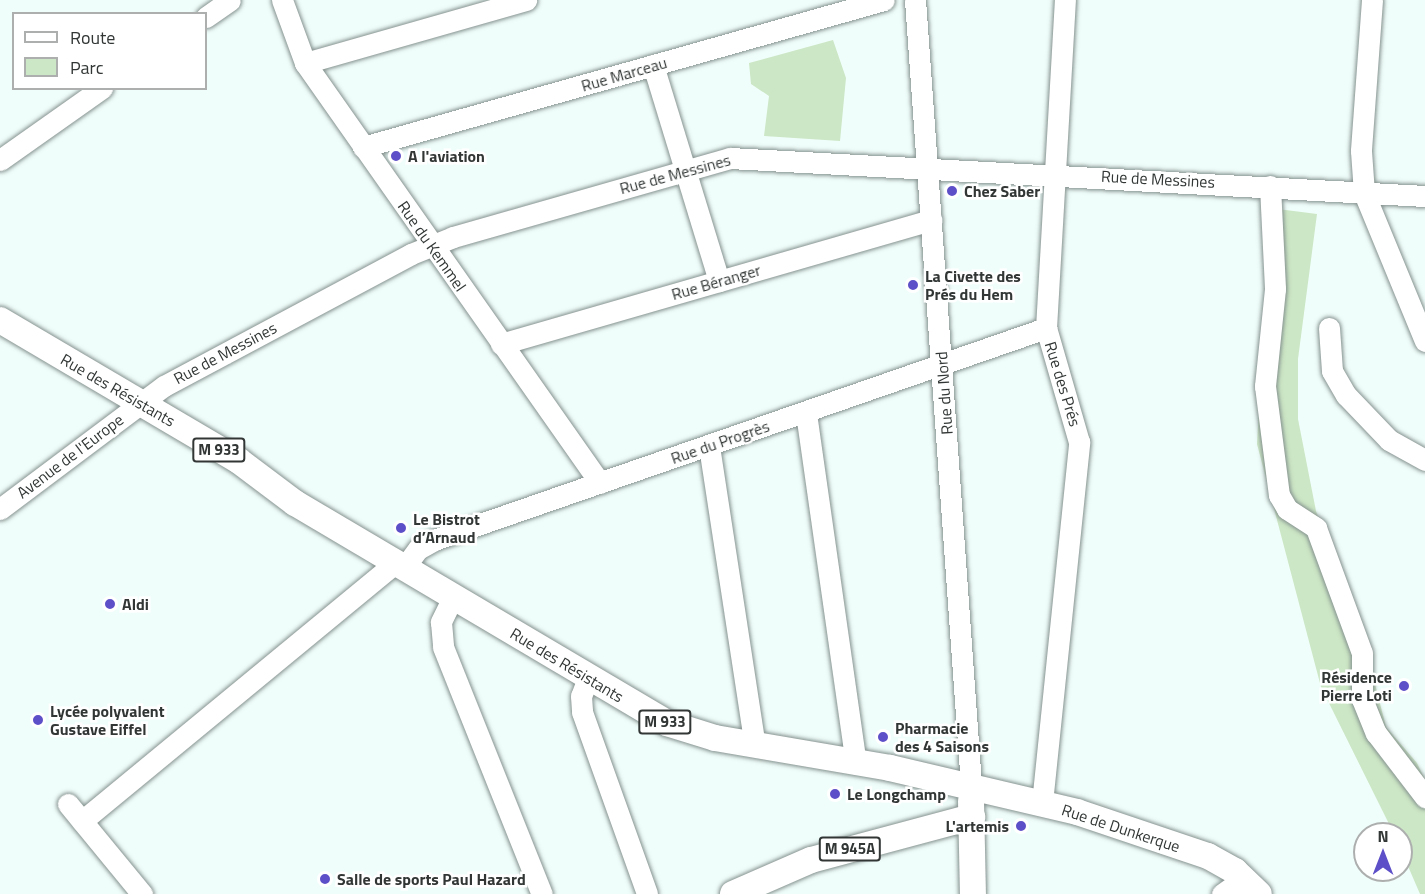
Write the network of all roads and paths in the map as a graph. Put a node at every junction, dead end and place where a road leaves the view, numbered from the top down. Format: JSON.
{"nodes":[{"id":1,"x":230,"y":0,"type":"edge"},
{"id":2,"x":282,"y":0,"type":"edge"},
{"id":3,"x":526,"y":0,"type":"edge"},
{"id":4,"x":884,"y":0,"type":"edge"},
{"id":5,"x":915,"y":0,"type":"edge"},
{"id":6,"x":1065,"y":0,"type":"edge"},
{"id":7,"x":1372,"y":0,"type":"edge"},
{"id":8,"x":207,"y":16,"type":"edge"},
{"id":9,"x":305,"y":63,"type":"junction"},
{"id":10,"x":653,"y":65,"type":"junction"},
{"id":11,"x":99,"y":90,"type":"edge"},
{"id":12,"x":363,"y":147,"type":"junction"},
{"id":13,"x":0,"y":160,"type":"edge"},
{"id":14,"x":927,"y":167,"type":"junction"},
{"id":15,"x":684,"y":170,"type":"junction"},
{"id":16,"x":1055,"y":173,"type":"junction"},
{"id":17,"x":1270,"y":186,"type":"junction"},
{"id":18,"x":1364,"y":193,"type":"junction"},
{"id":19,"x":1425,"y":196,"type":"edge"},
{"id":20,"x":931,"y":220,"type":"junction"},
{"id":21,"x":431,"y":245,"type":"junction"},
{"id":22,"x":719,"y":281,"type":"junction"},
{"id":23,"x":0,"y":320,"type":"edge"},
{"id":24,"x":1046,"y":328,"type":"junction"},
{"id":25,"x":1329,"y":328,"type":"dead end"},
{"id":26,"x":0,"y":335,"type":"edge"},
{"id":27,"x":1425,"y":342,"type":"edge"},
{"id":28,"x":501,"y":344,"type":"junction"},
{"id":29,"x":942,"y":366,"type":"junction"},
{"id":30,"x":134,"y":407,"type":"junction"},
{"id":31,"x":806,"y":412,"type":"junction"},
{"id":32,"x":709,"y":446,"type":"junction"},
{"id":33,"x":1425,"y":460,"type":"edge"},
{"id":34,"x":600,"y":483,"type":"junction"},
{"id":35,"x":0,"y":509,"type":"edge"},
{"id":36,"x":399,"y":565,"type":"junction"},
{"id":37,"x":453,"y":597,"type":"junction"},
{"id":38,"x":588,"y":678,"type":"junction"},
{"id":39,"x":755,"y":745,"type":"junction"},
{"id":40,"x":856,"y":763,"type":"junction"},
{"id":41,"x":971,"y":786,"type":"junction"},
{"id":42,"x":1425,"y":798,"type":"edge"},
{"id":43,"x":1042,"y":802,"type":"junction"},
{"id":44,"x":68,"y":804,"type":"dead end"},
{"id":45,"x":972,"y":817,"type":"junction"},
{"id":46,"x":82,"y":821,"type":"junction"},
{"id":47,"x":1252,"y":886,"type":"edge"},
{"id":48,"x":142,"y":894,"type":"edge"},
{"id":49,"x":542,"y":894,"type":"edge"},
{"id":50,"x":647,"y":894,"type":"edge"},
{"id":51,"x":733,"y":894,"type":"edge"},
{"id":52,"x":973,"y":894,"type":"edge"},
{"id":53,"x":1221,"y":894,"type":"edge"}],
"edges":[{"from":1,"to":8,"type":"street"},
{"from":2,"to":9,"type":"street","name":"Rue du Kemmel"},
{"from":3,"to":9,"type":"street"},
{"from":4,"to":10,"type":"street","name":"Rue Marceau"},
{"from":5,"to":14,"type":"street","name":"Rue du Nord"},
{"from":6,"to":16,"type":"street","name":"Rue des Prés"},
{"from":7,"to":18,"type":"street"},
{"from":9,"to":12,"type":"street","name":"Rue du Kemmel"},
{"from":10,"to":12,"type":"street","name":"Rue Marceau"},
{"from":10,"to":15,"type":"street"},
{"from":11,"to":13,"type":"street"},
{"from":12,"to":21,"type":"street","name":"Rue du Kemmel"},
{"from":14,"to":15,"type":"street","name":"Rue de Messines"},
{"from":14,"to":16,"type":"street","name":"Rue de Messines"},
{"from":14,"to":20,"type":"street","name":"Rue du Nord"},
{"from":15,"to":21,"type":"street","name":"Rue de Messines"},
{"from":15,"to":22,"type":"street"},
{"from":16,"to":17,"type":"street","name":"Rue de Messines"},
{"from":16,"to":24,"type":"street","name":"Rue des Prés"},
{"from":17,"to":18,"type":"street","name":"Rue de Messines"},
{"from":17,"to":42,"type":"street"},
{"from":18,"to":19,"type":"street","name":"Rue de Messines"},
{"from":18,"to":27,"type":"street"},
{"from":20,"to":22,"type":"street","name":"Rue Béranger"},
{"from":20,"to":29,"type":"street","name":"Rue du Nord"},
{"from":21,"to":28,"type":"street","name":"Rue du Kemmel"},
{"from":21,"to":30,"type":"street","name":"Rue de Messines"},
{"from":22,"to":28,"type":"street","name":"Rue Béranger"},
{"from":23,"to":30,"type":"main road","name":"Rue des Résistants","number":"M 933"},
{"from":24,"to":29,"type":"street","name":"Rue du Progrès"},
{"from":24,"to":43,"type":"street","name":"Rue des Prés"},
{"from":25,"to":33,"type":"street"},
{"from":26,"to":30,"type":"main road","name":"Rue des Résistants"},
{"from":28,"to":34,"type":"street","name":"Rue du Kemmel"},
{"from":29,"to":31,"type":"street","name":"Rue du Progrès"},
{"from":29,"to":41,"type":"street","name":"Rue du Nord"},
{"from":30,"to":35,"type":"street","name":"Avenue de l'Europe"},
{"from":30,"to":36,"type":"main road","name":"Rue des Résistants","number":"M 933"},
{"from":31,"to":32,"type":"street","name":"Rue du Progrès"},
{"from":31,"to":40,"type":"street"},
{"from":32,"to":34,"type":"street","name":"Rue du Progrès"},
{"from":32,"to":39,"type":"street"},
{"from":34,"to":36,"type":"street","name":"Rue du Progrès"},
{"from":36,"to":37,"type":"main road","name":"Rue des Résistants","number":"M 933"},
{"from":36,"to":46,"type":"street","name":"Rue du Progrès"},
{"from":37,"to":38,"type":"main road","name":"Rue des Résistants","number":"M 933"},
{"from":37,"to":49,"type":"street"},
{"from":38,"to":39,"type":"main road","name":"Rue des Résistants","number":"M 933"},
{"from":38,"to":50,"type":"street"},
{"from":39,"to":40,"type":"main road","name":"Rue des Résistants","number":"M 933"},
{"from":40,"to":41,"type":"main road","name":"Rue des Résistants","number":"M 933"},
{"from":41,"to":43,"type":"main road","name":"Rue de Dunkerque"},
{"from":41,"to":45,"type":"main road"},
{"from":43,"to":47,"type":"main road","name":"Rue de Dunkerque"},
{"from":44,"to":46,"type":"street"},
{"from":45,"to":51,"type":"main road","number":"M 945A"},
{"from":45,"to":52,"type":"main road"},
{"from":46,"to":48,"type":"street"},
{"from":47,"to":53,"type":"street"}]}
